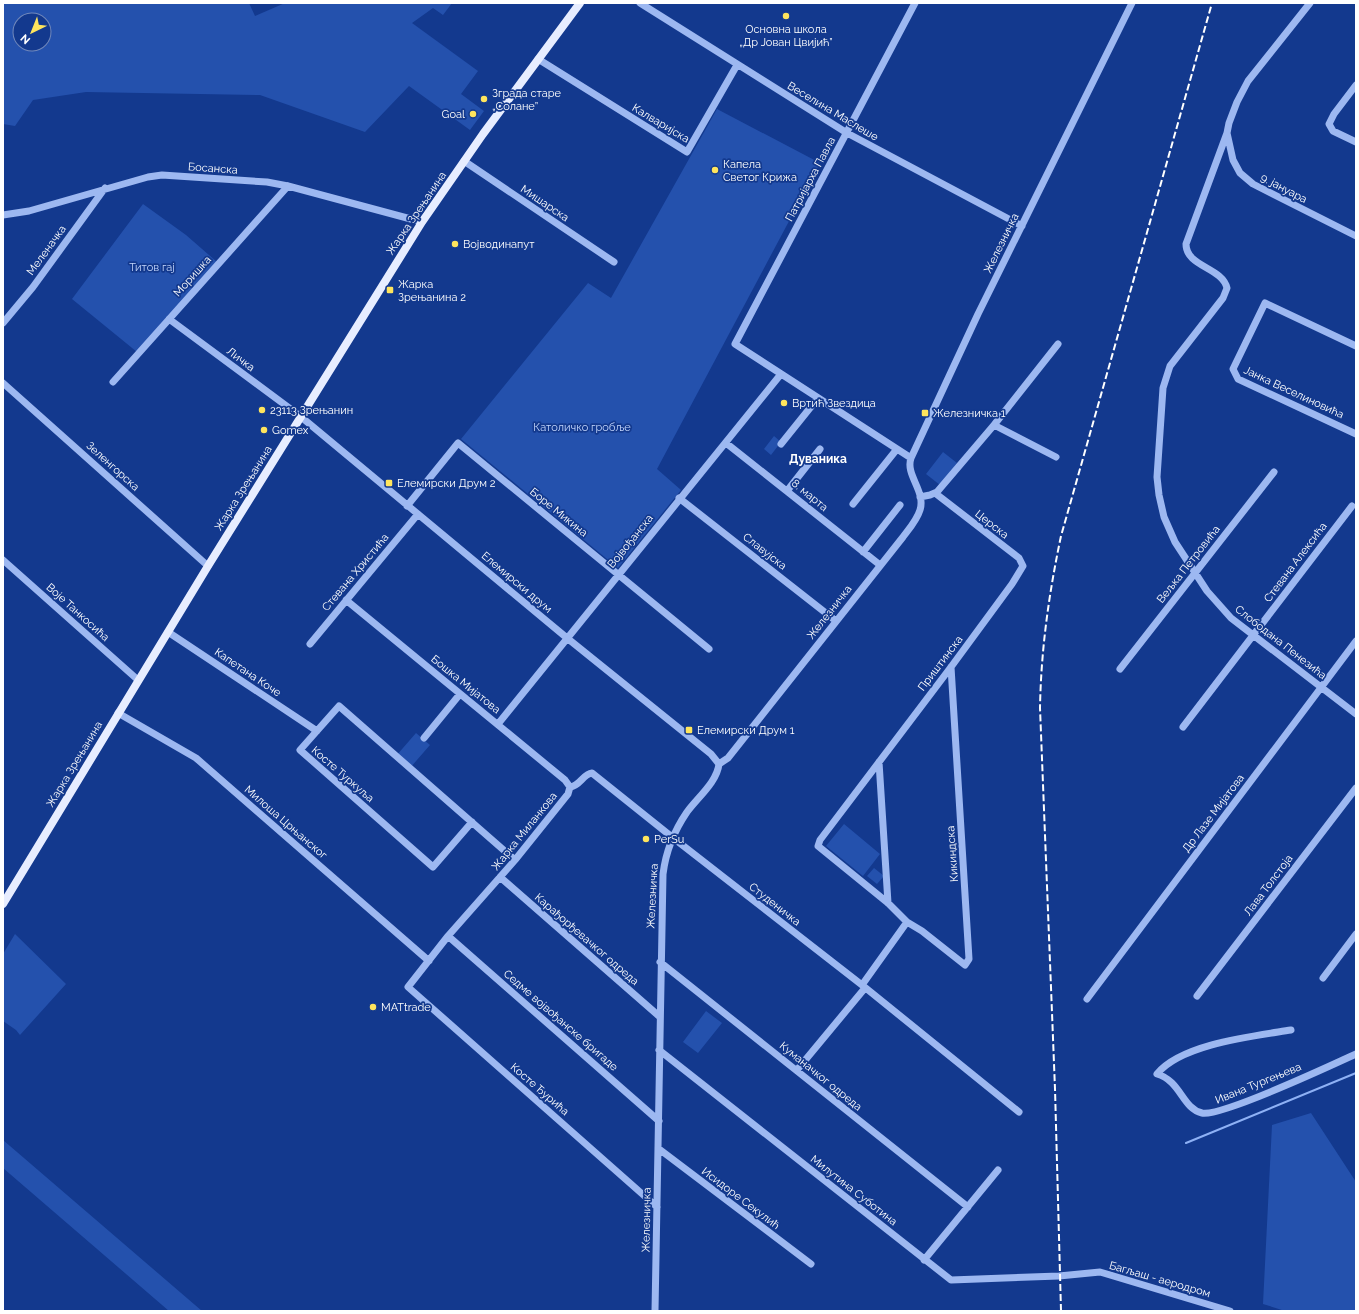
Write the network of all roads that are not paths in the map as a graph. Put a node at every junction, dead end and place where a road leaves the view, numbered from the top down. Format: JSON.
{"nodes":[{"id":1,"x":575,"y":3,"type":"edge"},
{"id":2,"x":580,"y":3,"type":"edge"},
{"id":3,"x":640,"y":3,"type":"edge"},
{"id":4,"x":914,"y":3,"type":"edge"},
{"id":5,"x":1132,"y":3,"type":"edge"},
{"id":6,"x":1310,"y":3,"type":"edge"},
{"id":7,"x":571,"y":14,"type":"junction"},
{"id":8,"x":538,"y":59,"type":"junction"},
{"id":9,"x":737,"y":65,"type":"junction"},
{"id":10,"x":1356,"y":85,"type":"edge"},
{"id":11,"x":847,"y":133,"type":"junction"},
{"id":12,"x":1227,"y":133,"type":"junction"},
{"id":13,"x":1356,"y":142,"type":"edge"},
{"id":14,"x":464,"y":161,"type":"junction"},
{"id":15,"x":288,"y":186,"type":"junction"},
{"id":16,"x":105,"y":188,"type":"junction"},
{"id":17,"x":3,"y":215,"type":"edge"},
{"id":18,"x":422,"y":222,"type":"junction"},
{"id":19,"x":1022,"y":226,"type":"junction"},
{"id":20,"x":1356,"y":236,"type":"edge"},
{"id":21,"x":614,"y":262,"type":"dead end"},
{"id":22,"x":169,"y":319,"type":"junction"},
{"id":23,"x":3,"y":322,"type":"edge"},
{"id":24,"x":1058,"y":344,"type":"dead end"},
{"id":25,"x":1356,"y":346,"type":"edge"},
{"id":26,"x":781,"y":374,"type":"junction"},
{"id":27,"x":113,"y":382,"type":"dead end"},
{"id":28,"x":3,"y":383,"type":"edge"},
{"id":29,"x":818,"y":398,"type":"junction"},
{"id":30,"x":300,"y":416,"type":"junction"},
{"id":31,"x":994,"y":426,"type":"junction"},
{"id":32,"x":1356,"y":434,"type":"edge"},
{"id":33,"x":726,"y":443,"type":"junction"},
{"id":34,"x":782,"y":444,"type":"dead end"},
{"id":35,"x":820,"y":449,"type":"dead end"},
{"id":36,"x":897,"y":449,"type":"junction"},
{"id":37,"x":1056,"y":457,"type":"dead end"},
{"id":38,"x":911,"y":458,"type":"junction"},
{"id":39,"x":1274,"y":472,"type":"dead end"},
{"id":40,"x":787,"y":491,"type":"junction"},
{"id":41,"x":935,"y":493,"type":"junction"},
{"id":42,"x":920,"y":497,"type":"junction"},
{"id":43,"x":679,"y":498,"type":"junction"},
{"id":44,"x":853,"y":504,"type":"dead end"},
{"id":45,"x":900,"y":505,"type":"dead end"},
{"id":46,"x":407,"y":506,"type":"junction"},
{"id":47,"x":1352,"y":506,"type":"dead end"},
{"id":48,"x":418,"y":514,"type":"junction"},
{"id":49,"x":863,"y":552,"type":"junction"},
{"id":50,"x":3,"y":560,"type":"edge"},
{"id":51,"x":880,"y":565,"type":"junction"},
{"id":52,"x":208,"y":566,"type":"junction"},
{"id":53,"x":618,"y":574,"type":"junction"},
{"id":54,"x":1195,"y":574,"type":"junction"},
{"id":55,"x":1017,"y":577,"type":"joint"},
{"id":56,"x":346,"y":600,"type":"junction"},
{"id":57,"x":836,"y":621,"type":"junction"},
{"id":58,"x":168,"y":632,"type":"junction"},
{"id":59,"x":1253,"y":636,"type":"junction"},
{"id":60,"x":567,"y":638,"type":"junction"},
{"id":61,"x":1356,"y":641,"type":"edge"},
{"id":62,"x":310,"y":644,"type":"dead end"},
{"id":63,"x":709,"y":649,"type":"dead end"},
{"id":64,"x":951,"y":667,"type":"junction"},
{"id":65,"x":1120,"y":669,"type":"dead end"},
{"id":66,"x":138,"y":680,"type":"junction"},
{"id":67,"x":1321,"y":687,"type":"junction"},
{"id":68,"x":460,"y":694,"type":"junction"},
{"id":69,"x":118,"y":712,"type":"junction"},
{"id":70,"x":1356,"y":714,"type":"edge"},
{"id":71,"x":498,"y":724,"type":"junction"},
{"id":72,"x":1183,"y":727,"type":"dead end"},
{"id":73,"x":317,"y":731,"type":"junction"},
{"id":74,"x":424,"y":738,"type":"dead end"},
{"id":75,"x":879,"y":762,"type":"junction"},
{"id":76,"x":719,"y":764,"type":"junction"},
{"id":77,"x":570,"y":787,"type":"junction"},
{"id":78,"x":1356,"y":788,"type":"edge"},
{"id":79,"x":472,"y":822,"type":"junction"},
{"id":80,"x":672,"y":837,"type":"junction"},
{"id":81,"x":515,"y":860,"type":"junction"},
{"id":82,"x":500,"y":877,"type":"junction"},
{"id":83,"x":888,"y":903,"type":"junction"},
{"id":84,"x":3,"y":904,"type":"edge"},
{"id":85,"x":907,"y":922,"type":"junction"},
{"id":86,"x":1356,"y":934,"type":"edge"},
{"id":87,"x":448,"y":936,"type":"junction"},
{"id":88,"x":429,"y":961,"type":"junction"},
{"id":89,"x":660,"y":962,"type":"junction"},
{"id":90,"x":1323,"y":978,"type":"dead end"},
{"id":91,"x":863,"y":986,"type":"junction"},
{"id":92,"x":408,"y":987,"type":"joint"},
{"id":93,"x":1197,"y":996,"type":"dead end"},
{"id":94,"x":1087,"y":999,"type":"dead end"},
{"id":95,"x":660,"y":1017,"type":"junction"},
{"id":96,"x":1291,"y":1030,"type":"dead end"},
{"id":97,"x":659,"y":1050,"type":"junction"},
{"id":98,"x":1356,"y":1054,"type":"edge"},
{"id":99,"x":797,"y":1070,"type":"junction"},
{"id":100,"x":1019,"y":1112,"type":"dead end"},
{"id":101,"x":659,"y":1121,"type":"junction"},
{"id":102,"x":659,"y":1149,"type":"junction"},
{"id":103,"x":998,"y":1170,"type":"dead end"},
{"id":104,"x":657,"y":1207,"type":"junction"},
{"id":105,"x":968,"y":1207,"type":"junction"},
{"id":106,"x":924,"y":1260,"type":"junction"},
{"id":107,"x":811,"y":1264,"type":"dead end"},
{"id":108,"x":1059,"y":1276,"type":"joint"},
{"id":109,"x":655,"y":1311,"type":"edge"},
{"id":110,"x":1230,"y":1311,"type":"edge"}],
"edges":[{"from":1,"to":7,"type":"main road","name":"Жарка Зрењанина"},
{"from":2,"to":7,"type":"main road","name":"Жарка Зрењанина"},
{"from":3,"to":9,"type":"street","name":"Веселина Маслеше"},
{"from":4,"to":11,"type":"street","name":"Патријарха Павла"},
{"from":5,"to":19,"type":"street","name":"Железничка"},
{"from":6,"to":12,"type":"street","name":"9. јануара"},
{"from":7,"to":8,"type":"main road","name":"Жарка Зрењанина"},
{"from":8,"to":9,"type":"street","name":"Калваријска"},
{"from":8,"to":14,"type":"main road","name":"Жарка Зрењанина"},
{"from":9,"to":11,"type":"street","name":"Веселина Маслеше"},
{"from":10,"to":13,"type":"street"},
{"from":11,"to":19,"type":"street","name":"Веселина Маслеше"},
{"from":11,"to":26,"type":"street","name":"Патријарха Павла"},
{"from":12,"to":20,"type":"street","name":"9. јануара"},
{"from":12,"to":54,"type":"street","name":"Слободана Пенезића"},
{"from":14,"to":18,"type":"main road","name":"Жарка Зрењанина"},
{"from":14,"to":21,"type":"street","name":"Мишарска"},
{"from":15,"to":16,"type":"street","name":"Босанска"},
{"from":15,"to":18,"type":"street","name":"Босанска"},
{"from":15,"to":22,"type":"street","name":"Моришка"},
{"from":16,"to":17,"type":"street","name":"Босанска"},
{"from":16,"to":23,"type":"street","name":"Меленачка"},
{"from":18,"to":30,"type":"main road","name":"Жарка Зрењанина"},
{"from":19,"to":38,"type":"street","name":"Железничка"},
{"from":22,"to":27,"type":"street","name":"Моришка"},
{"from":22,"to":30,"type":"street","name":"Личка"},
{"from":24,"to":31,"type":"street"},
{"from":25,"to":32,"type":"street","name":"Јанка Веселиновића"},
{"from":26,"to":29,"type":"street"},
{"from":26,"to":33,"type":"street","name":"Војвођанска"},
{"from":28,"to":52,"type":"street","name":"Зеленгорска"},
{"from":29,"to":34,"type":"street"},
{"from":29,"to":36,"type":"street"},
{"from":30,"to":46,"type":"street","name":"Елемирски друм"},
{"from":30,"to":52,"type":"main road","name":"Жарка Зрењанина"},
{"from":31,"to":37,"type":"street"},
{"from":31,"to":41,"type":"street"},
{"from":33,"to":40,"type":"street","name":"8. марта"},
{"from":33,"to":43,"type":"street","name":"Војвођанска"},
{"from":35,"to":40,"type":"street"},
{"from":36,"to":38,"type":"street"},
{"from":36,"to":44,"type":"street"},
{"from":38,"to":42,"type":"street","name":"Железничка"},
{"from":39,"to":54,"type":"street","name":"Вељка Петровића"},
{"from":40,"to":49,"type":"street","name":"8. марта"},
{"from":41,"to":42,"type":"street"},
{"from":41,"to":55,"type":"street","name":"Церска"},
{"from":42,"to":51,"type":"street","name":"Железничка"},
{"from":43,"to":53,"type":"street","name":"Војвођанска"},
{"from":43,"to":57,"type":"street","name":"Славујска"},
{"from":45,"to":49,"type":"street"},
{"from":46,"to":48,"type":"street","name":"Елемирски друм"},
{"from":46,"to":53,"type":"street","name":"Боре Микина"},
{"from":47,"to":59,"type":"street","name":"Стевана Алексића"},
{"from":48,"to":56,"type":"street","name":"Стевана Христића"},
{"from":48,"to":60,"type":"street","name":"Елемирски друм"},
{"from":49,"to":51,"type":"street","name":"8. марта"},
{"from":50,"to":66,"type":"street","name":"Воје Танкосића"},
{"from":51,"to":57,"type":"street","name":"Железничка"},
{"from":52,"to":58,"type":"main road","name":"Жарка Зрењанина"},
{"from":53,"to":60,"type":"street","name":"Војвођанска"},
{"from":53,"to":63,"type":"street","name":"Боре Микина"},
{"from":54,"to":59,"type":"street","name":"Слободана Пенезића"},
{"from":54,"to":65,"type":"street","name":"Вељка Петровића"},
{"from":55,"to":64,"type":"street","name":"Приштинска"},
{"from":56,"to":62,"type":"street","name":"Стевана Христића"},
{"from":56,"to":68,"type":"street","name":"Бошка Мијатова"},
{"from":57,"to":76,"type":"street","name":"Железничка"},
{"from":58,"to":66,"type":"main road","name":"Жарка Зрењанина"},
{"from":58,"to":73,"type":"street","name":"Капетана Коче"},
{"from":59,"to":67,"type":"street","name":"Слободана Пенезића"},
{"from":59,"to":72,"type":"street","name":"Стевана Алексића"},
{"from":60,"to":71,"type":"street","name":"Војвођанска"},
{"from":60,"to":76,"type":"street","name":"Елемирски друм"},
{"from":61,"to":67,"type":"street","name":"Др Лазе Мијатова"},
{"from":64,"to":75,"type":"street","name":"Приштинска"},
{"from":64,"to":85,"type":"street","name":"Кикиндска"},
{"from":66,"to":69,"type":"main road","name":"Жарка Зрењанина"},
{"from":67,"to":70,"type":"street","name":"Слободана Пенезића"},
{"from":67,"to":94,"type":"street","name":"Др Лазе Мијатова"},
{"from":68,"to":71,"type":"street","name":"Бошка Мијатова"},
{"from":68,"to":74,"type":"street"},
{"from":69,"to":84,"type":"main road","name":"Жарка Зрењанина"},
{"from":69,"to":88,"type":"street","name":"Милоша Црњанског"},
{"from":71,"to":77,"type":"street","name":"Бошка Мијатова"},
{"from":73,"to":79,"type":"street","name":"Косте Туркуља"},
{"from":73,"to":79,"type":"street","name":"Косте Туркуља"},
{"from":75,"to":83,"type":"street"},
{"from":75,"to":83,"type":"street","name":"Приштинска"},
{"from":76,"to":80,"type":"street","name":"Железничка"},
{"from":77,"to":80,"type":"street","name":"Жарка Миланкова"},
{"from":77,"to":81,"type":"street","name":"Жарка Миланкова"},
{"from":78,"to":93,"type":"street","name":"Лава Толстоја"},
{"from":79,"to":81,"type":"street","name":"Косте Туркуља"},
{"from":80,"to":89,"type":"street","name":"Железничка"},
{"from":80,"to":91,"type":"street","name":"Студеничка"},
{"from":81,"to":82,"type":"street","name":"Жарка Миланкова"},
{"from":82,"to":87,"type":"street","name":"Жарка Миланкова"},
{"from":82,"to":95,"type":"street","name":"Карађорђевачког одреда"},
{"from":83,"to":85,"type":"street","name":"Приштинска"},
{"from":85,"to":91,"type":"street"},
{"from":86,"to":90,"type":"street"},
{"from":87,"to":88,"type":"street","name":"Жарка Миланкова"},
{"from":87,"to":101,"type":"street","name":"Седме војвођанске бригаде"},
{"from":88,"to":92,"type":"street","name":"Жарка Миланкова"},
{"from":89,"to":95,"type":"street","name":"Железничка"},
{"from":89,"to":99,"type":"street","name":"Куманачког одреда"},
{"from":91,"to":99,"type":"street"},
{"from":91,"to":100,"type":"street","name":"Студеничка"},
{"from":92,"to":104,"type":"street","name":"Косте Ђурића"},
{"from":95,"to":97,"type":"street","name":"Железничка"},
{"from":96,"to":98,"type":"street","name":"Ивана Тургењева"},
{"from":97,"to":101,"type":"street","name":"Железничка"},
{"from":97,"to":106,"type":"street","name":"Милутина Суботина"},
{"from":99,"to":105,"type":"street","name":"Куманачког одреда"},
{"from":101,"to":102,"type":"street","name":"Железничка"},
{"from":102,"to":104,"type":"street","name":"Железничка"},
{"from":102,"to":107,"type":"street","name":"Исидоре Секулић"},
{"from":103,"to":105,"type":"street"},
{"from":104,"to":109,"type":"street","name":"Железничка"},
{"from":105,"to":106,"type":"street"},
{"from":106,"to":108,"type":"street","name":"Милутина Суботина"},
{"from":108,"to":110,"type":"street","name":"Багљаш - аеродром"}]}
